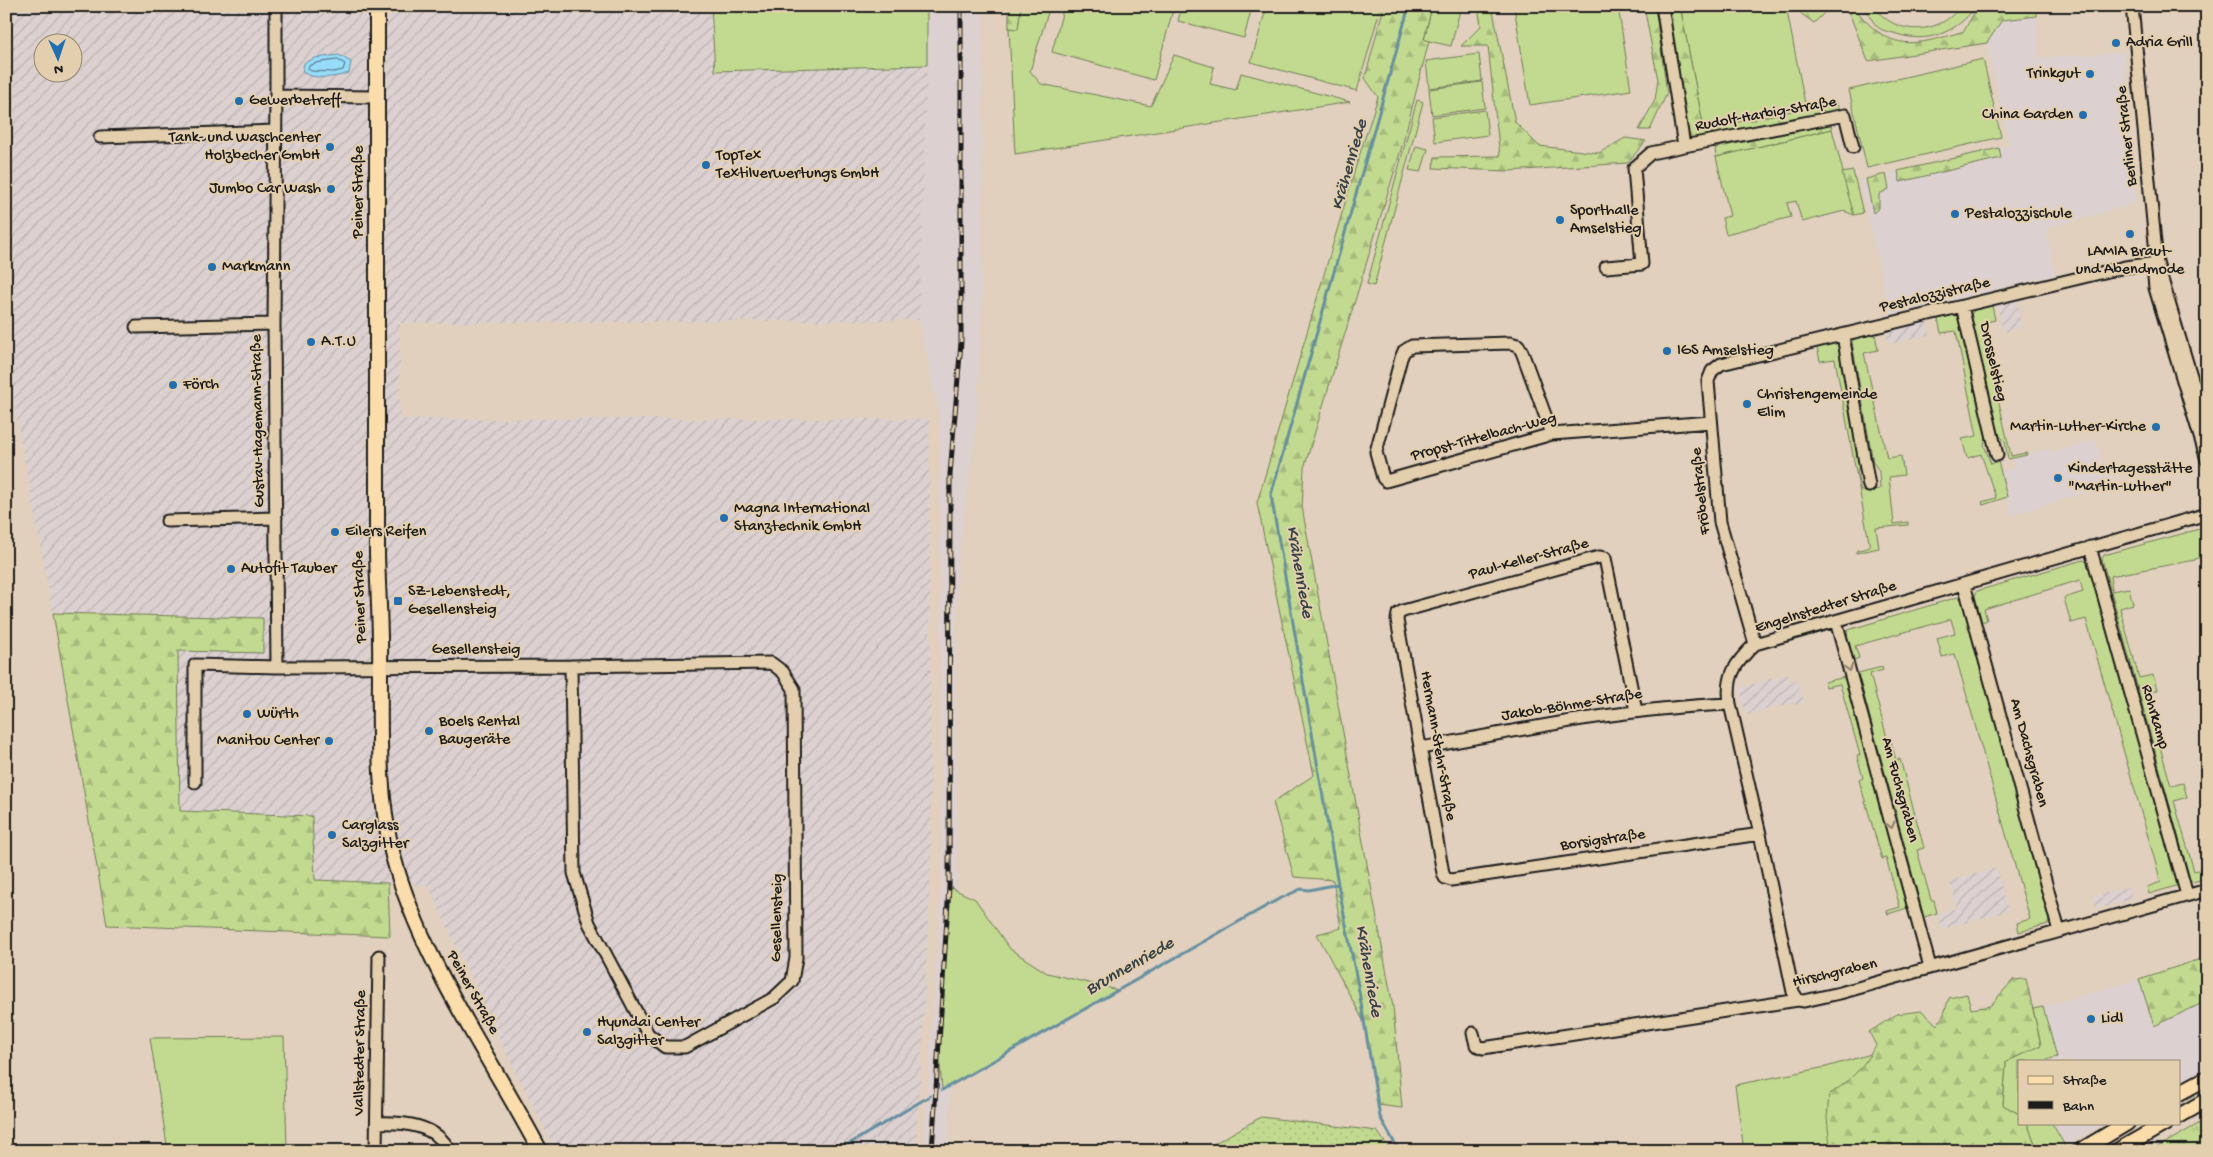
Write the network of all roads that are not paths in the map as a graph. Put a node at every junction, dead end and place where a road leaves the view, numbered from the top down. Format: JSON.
{"nodes":[{"id":1,"x":276,"y":6,"type":"edge"},
{"id":2,"x":377,"y":6,"type":"edge"},
{"id":3,"x":1662,"y":6,"type":"edge"},
{"id":4,"x":2132,"y":6,"type":"edge"},
{"id":5,"x":276,"y":96,"type":"junction"},
{"id":6,"x":377,"y":97,"type":"junction"},
{"id":7,"x":275,"y":131,"type":"junction"},
{"id":8,"x":100,"y":137,"type":"dead end"},
{"id":9,"x":1684,"y":146,"type":"junction"},
{"id":10,"x":1853,"y":146,"type":"dead end"},
{"id":11,"x":2157,"y":263,"type":"junction"},
{"id":12,"x":1606,"y":267,"type":"dead end"},
{"id":13,"x":1962,"y":306,"type":"junction"},
{"id":14,"x":274,"y":324,"type":"junction"},
{"id":15,"x":136,"y":327,"type":"dead end"},
{"id":16,"x":1843,"y":335,"type":"junction"},
{"id":17,"x":1721,"y":364,"type":"joint"},
{"id":18,"x":1711,"y":422,"type":"junction"},
{"id":19,"x":1552,"y":434,"type":"junction"},
{"id":20,"x":2205,"y":435,"type":"edge"},
{"id":21,"x":1996,"y":455,"type":"dead end"},
{"id":22,"x":2207,"y":460,"type":"edge"},
{"id":23,"x":1869,"y":486,"type":"dead end"},
{"id":24,"x":2207,"y":514,"type":"edge"},
{"id":25,"x":276,"y":518,"type":"junction"},
{"id":26,"x":167,"y":521,"type":"dead end"},
{"id":27,"x":2090,"y":547,"type":"junction"},
{"id":28,"x":1964,"y":584,"type":"junction"},
{"id":29,"x":1398,"y":614,"type":"joint"},
{"id":30,"x":1836,"y":621,"type":"junction"},
{"id":31,"x":1756,"y":644,"type":"junction"},
{"id":32,"x":380,"y":666,"type":"junction"},
{"id":33,"x":571,"y":666,"type":"junction"},
{"id":34,"x":277,"y":667,"type":"junction"},
{"id":35,"x":1730,"y":704,"type":"junction"},
{"id":36,"x":1636,"y":712,"type":"junction"},
{"id":37,"x":1421,"y":748,"type":"junction"},
{"id":38,"x":195,"y":782,"type":"dead end"},
{"id":39,"x":1760,"y":834,"type":"junction"},
{"id":40,"x":1451,"y":880,"type":"joint"},
{"id":41,"x":2207,"y":890,"type":"edge"},
{"id":42,"x":2187,"y":895,"type":"junction"},
{"id":43,"x":2059,"y":931,"type":"junction"},
{"id":44,"x":378,"y":956,"type":"dead end"},
{"id":45,"x":1930,"y":967,"type":"junction"},
{"id":46,"x":1798,"y":1000,"type":"junction"},
{"id":47,"x":1473,"y":1033,"type":"dead end"},
{"id":48,"x":2207,"y":1078,"type":"edge"},
{"id":49,"x":2180,"y":1092,"type":"edge"},
{"id":50,"x":2207,"y":1100,"type":"edge"},
{"id":51,"x":2180,"y":1115,"type":"edge"},
{"id":52,"x":377,"y":1123,"type":"junction"},
{"id":53,"x":2125,"y":1124,"type":"edge"},
{"id":54,"x":2164,"y":1124,"type":"edge"},
{"id":55,"x":376,"y":1151,"type":"edge"},
{"id":56,"x":450,"y":1151,"type":"edge"},
{"id":57,"x":540,"y":1151,"type":"edge"},
{"id":58,"x":2080,"y":1151,"type":"edge"},
{"id":59,"x":2117,"y":1151,"type":"edge"}],
"edges":[{"from":1,"to":5,"type":"street","name":"Gustav-Hagemann-Straße"},
{"from":2,"to":6,"type":"main road","name":"Peiner Straße"},
{"from":3,"to":9,"type":"street","name":"Rudolf-Harbig-Straße"},
{"from":4,"to":11,"type":"street","name":"Berliner Straße"},
{"from":5,"to":6,"type":"street"},
{"from":5,"to":7,"type":"street","name":"Gustav-Hagemann-Straße"},
{"from":6,"to":32,"type":"main road","name":"Peiner Straße"},
{"from":7,"to":8,"type":"street"},
{"from":7,"to":14,"type":"street","name":"Gustav-Hagemann-Straße"},
{"from":9,"to":10,"type":"street","name":"Rudolf-Harbig-Straße"},
{"from":9,"to":12,"type":"street"},
{"from":11,"to":13,"type":"street","name":"Pestalozzistraße"},
{"from":11,"to":20,"type":"street","name":"Berliner Straße"},
{"from":13,"to":16,"type":"street","name":"Pestalozzistraße"},
{"from":13,"to":21,"type":"street","name":"Drosselstieg"},
{"from":14,"to":15,"type":"street","name":"Gustav-Hagemann-Straße"},
{"from":14,"to":25,"type":"street","name":"Gustav-Hagemann-Straße"},
{"from":16,"to":17,"type":"street","name":"Pestalozzistraße"},
{"from":16,"to":23,"type":"street"},
{"from":17,"to":18,"type":"street","name":"Fröbelstraße"},
{"from":18,"to":19,"type":"street","name":"Propst-Tittelbach-Weg"},
{"from":18,"to":31,"type":"street","name":"Fröbelstraße"},
{"from":19,"to":19,"type":"street","name":"Propst-Tittelbach-Weg"},
{"from":20,"to":22,"type":"street","name":"Berliner Straße"},
{"from":24,"to":27,"type":"street","name":"Engelnstedter Straße"},
{"from":25,"to":26,"type":"street","name":"Gustav-Hagemann-Straße"},
{"from":25,"to":34,"type":"street","name":"Gustav-Hagemann-Straße"},
{"from":27,"to":28,"type":"street","name":"Engelnstedter Straße"},
{"from":27,"to":42,"type":"street","name":"Rohrkamp"},
{"from":28,"to":30,"type":"street","name":"Engelnstedter Straße"},
{"from":28,"to":43,"type":"street","name":"Am Dachsgraben"},
{"from":29,"to":36,"type":"street","name":"Paul-Keller-Straße"},
{"from":29,"to":37,"type":"street","name":"Hermann-Stehr-Straße"},
{"from":30,"to":31,"type":"street","name":"Engelnstedter Straße"},
{"from":30,"to":45,"type":"street","name":"Am Fuchsgraben","one_way":true},
{"from":31,"to":35,"type":"street","name":"Engelnstedter Straße"},
{"from":32,"to":33,"type":"street","name":"Gesellensteig"},
{"from":32,"to":34,"type":"street"},
{"from":32,"to":57,"type":"main road","name":"Peiner Straße"},
{"from":33,"to":33,"type":"street","name":"Gesellensteig"},
{"from":34,"to":38,"type":"street"},
{"from":35,"to":36,"type":"street","name":"Jakob-Böhme-Straße"},
{"from":35,"to":39,"type":"street","name":"Engelnstedter Straße"},
{"from":36,"to":37,"type":"street","name":"Jakob-Böhme-Straße"},
{"from":37,"to":40,"type":"street","name":"Hermann-Stehr-Straße"},
{"from":39,"to":40,"type":"street","name":"Borsigstraße"},
{"from":39,"to":46,"type":"street","name":"Engelnstedter Straße"},
{"from":41,"to":42,"type":"street","name":"Hirschgraben"},
{"from":42,"to":43,"type":"street","name":"Hirschgraben"},
{"from":43,"to":45,"type":"street","name":"Hirschgraben"},
{"from":44,"to":52,"type":"street","name":"Vallstedter Straße"},
{"from":45,"to":46,"type":"street","name":"Hirschgraben"},
{"from":46,"to":47,"type":"street","name":"Hirschgraben"},
{"from":48,"to":49,"type":"main road"},
{"from":50,"to":51,"type":"main road"},
{"from":52,"to":55,"type":"street","name":"Vallstedter Straße"},
{"from":52,"to":56,"type":"street"},
{"from":53,"to":58,"type":"main road"},
{"from":54,"to":59,"type":"main road"}]}
